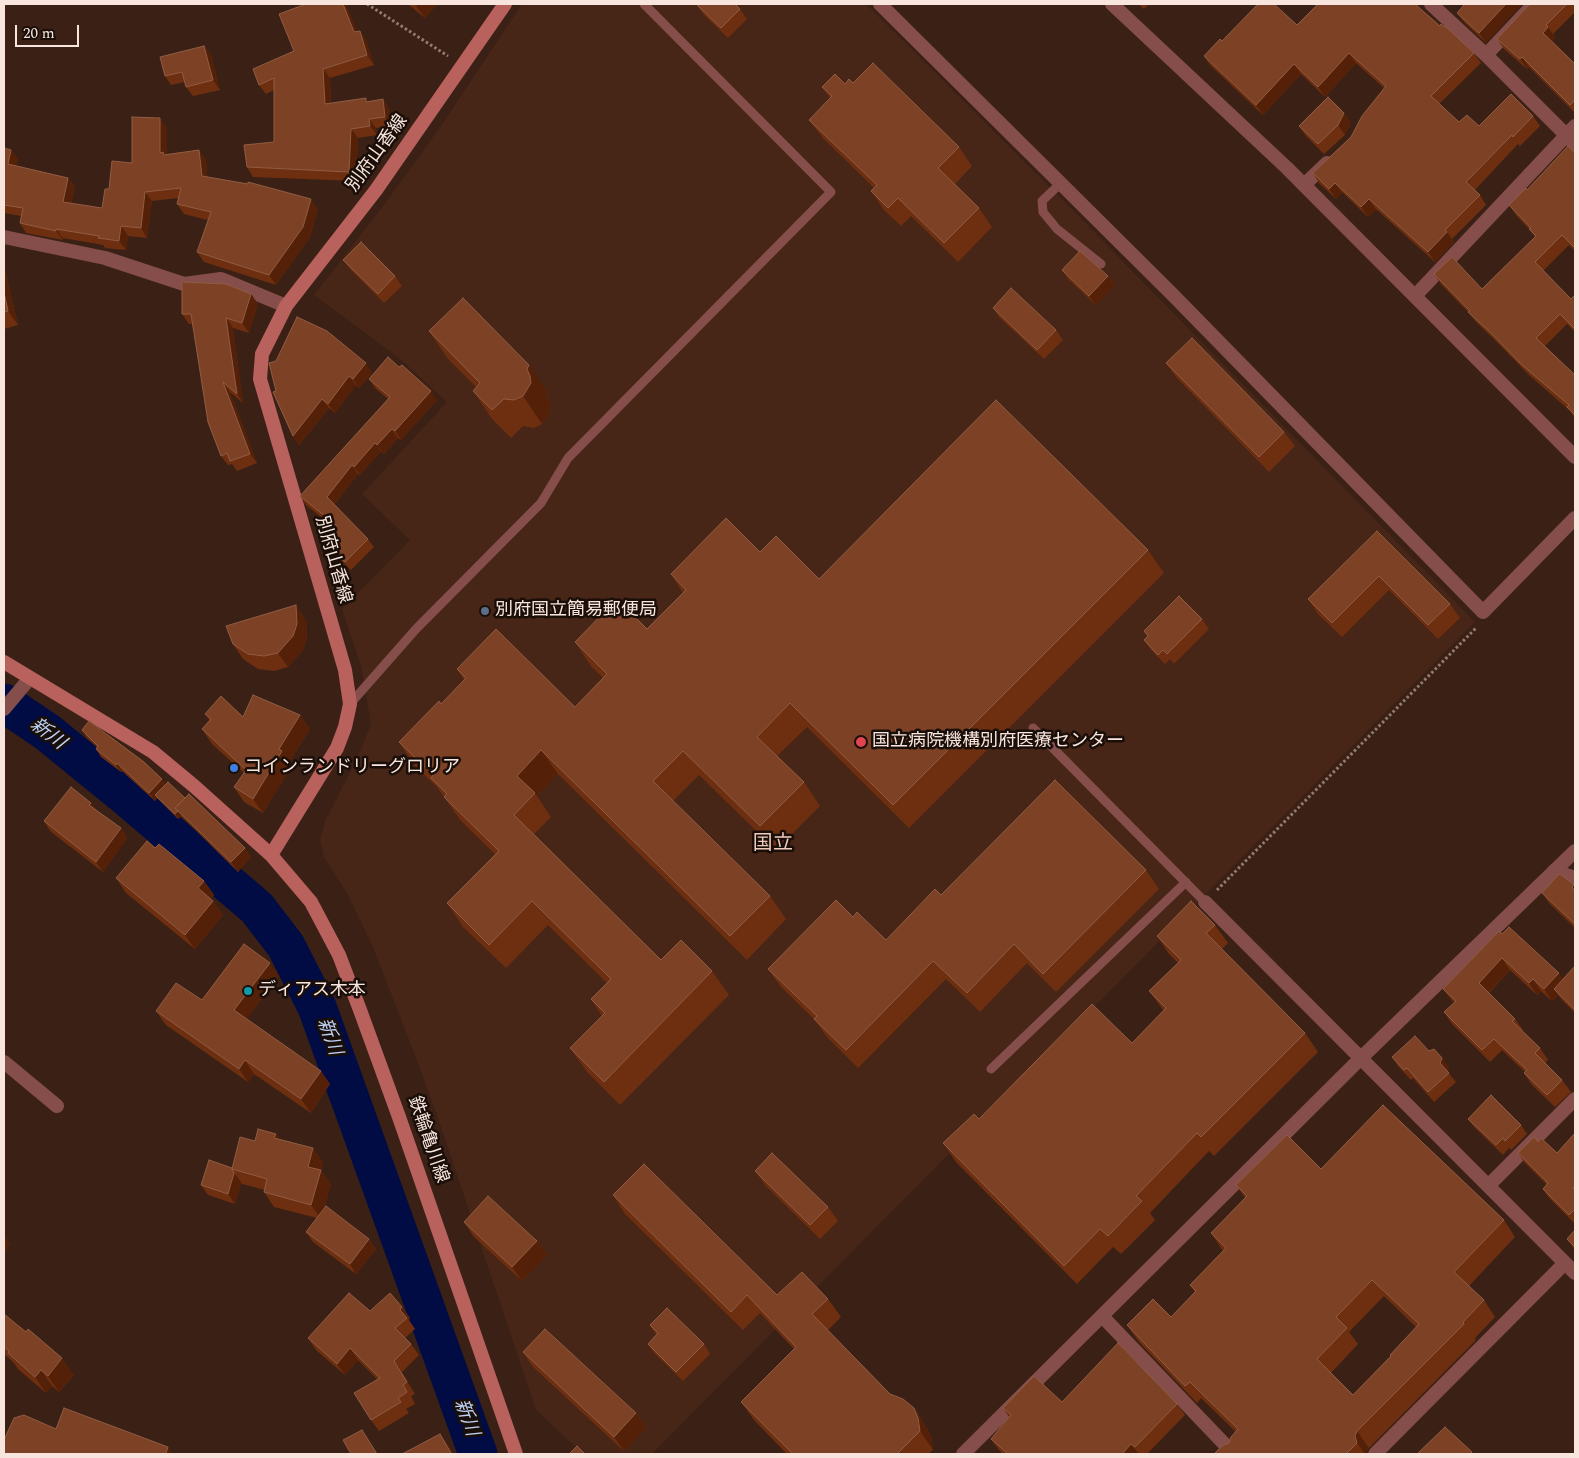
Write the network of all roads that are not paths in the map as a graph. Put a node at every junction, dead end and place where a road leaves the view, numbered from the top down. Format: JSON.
{"nodes":[{"id":1,"x":506,"y":4,"type":"edge"},
{"id":2,"x":644,"y":4,"type":"edge"},
{"id":3,"x":880,"y":4,"type":"edge"},
{"id":4,"x":1112,"y":4,"type":"edge"},
{"id":5,"x":1431,"y":4,"type":"edge"},
{"id":6,"x":1534,"y":4,"type":"edge"},
{"id":7,"x":1486,"y":55,"type":"junction"},
{"id":8,"x":1572,"y":135,"type":"edge"},
{"id":9,"x":1338,"y":153,"type":"edge"},
{"id":10,"x":1062,"y":183,"type":"junction"},
{"id":11,"x":1304,"y":185,"type":"junction"},
{"id":12,"x":4,"y":237,"type":"edge"},
{"id":13,"x":1102,"y":264,"type":"dead end"},
{"id":14,"x":1416,"y":296,"type":"junction"},
{"id":15,"x":286,"y":306,"type":"junction"},
{"id":16,"x":1575,"y":457,"type":"edge"},
{"id":17,"x":1575,"y":518,"type":"edge"},
{"id":18,"x":4,"y":662,"type":"edge"},
{"id":19,"x":30,"y":678,"type":"junction"},
{"id":20,"x":350,"y":704,"type":"junction"},
{"id":21,"x":4,"y":709,"type":"edge"},
{"id":22,"x":1033,"y":728,"type":"dead end"},
{"id":23,"x":1575,"y":851,"type":"edge"},
{"id":24,"x":271,"y":855,"type":"junction"},
{"id":25,"x":1554,"y":871,"type":"junction"},
{"id":26,"x":1575,"y":878,"type":"edge"},
{"id":27,"x":1186,"y":882,"type":"junction"},
{"id":28,"x":1205,"y":902,"type":"joint"},
{"id":29,"x":1362,"y":1058,"type":"junction"},
{"id":30,"x":4,"y":1062,"type":"edge"},
{"id":31,"x":991,"y":1069,"type":"dead end"},
{"id":32,"x":1575,"y":1099,"type":"edge"},
{"id":33,"x":57,"y":1106,"type":"dead end"},
{"id":34,"x":1489,"y":1185,"type":"junction"},
{"id":35,"x":1570,"y":1268,"type":"edge"},
{"id":36,"x":1102,"y":1316,"type":"junction"},
{"id":37,"x":516,"y":1454,"type":"edge"},
{"id":38,"x":963,"y":1454,"type":"edge"},
{"id":39,"x":1234,"y":1454,"type":"edge"},
{"id":40,"x":1375,"y":1454,"type":"edge"}],
"edges":[{"from":1,"to":15,"type":"main road","name":"別府山香線"},
{"from":2,"to":20,"type":"lane"},
{"from":3,"to":10,"type":"street"},
{"from":4,"to":11,"type":"street"},
{"from":5,"to":7,"type":"street"},
{"from":6,"to":7,"type":"street"},
{"from":7,"to":8,"type":"street"},
{"from":8,"to":14,"type":"street"},
{"from":9,"to":11,"type":"street"},
{"from":10,"to":13,"type":"lane"},
{"from":10,"to":17,"type":"street"},
{"from":11,"to":14,"type":"street"},
{"from":12,"to":15,"type":"street"},
{"from":14,"to":16,"type":"street"},
{"from":15,"to":20,"type":"main road","name":"別府山香線"},
{"from":18,"to":19,"type":"main road"},
{"from":19,"to":21,"type":"street"},
{"from":19,"to":24,"type":"main road"},
{"from":20,"to":24,"type":"main road","name":"別府山香線"},
{"from":22,"to":27,"type":"lane"},
{"from":23,"to":25,"type":"street"},
{"from":24,"to":37,"type":"main road","name":"鉄輪亀川線"},
{"from":25,"to":26,"type":"street"},
{"from":25,"to":29,"type":"street"},
{"from":27,"to":28,"type":"lane"},
{"from":27,"to":31,"type":"lane"},
{"from":28,"to":29,"type":"street"},
{"from":29,"to":34,"type":"street"},
{"from":29,"to":36,"type":"street"},
{"from":30,"to":33,"type":"street"},
{"from":32,"to":34,"type":"street"},
{"from":34,"to":35,"type":"street"},
{"from":35,"to":40,"type":"street"},
{"from":36,"to":38,"type":"street"},
{"from":36,"to":39,"type":"street"}]}
